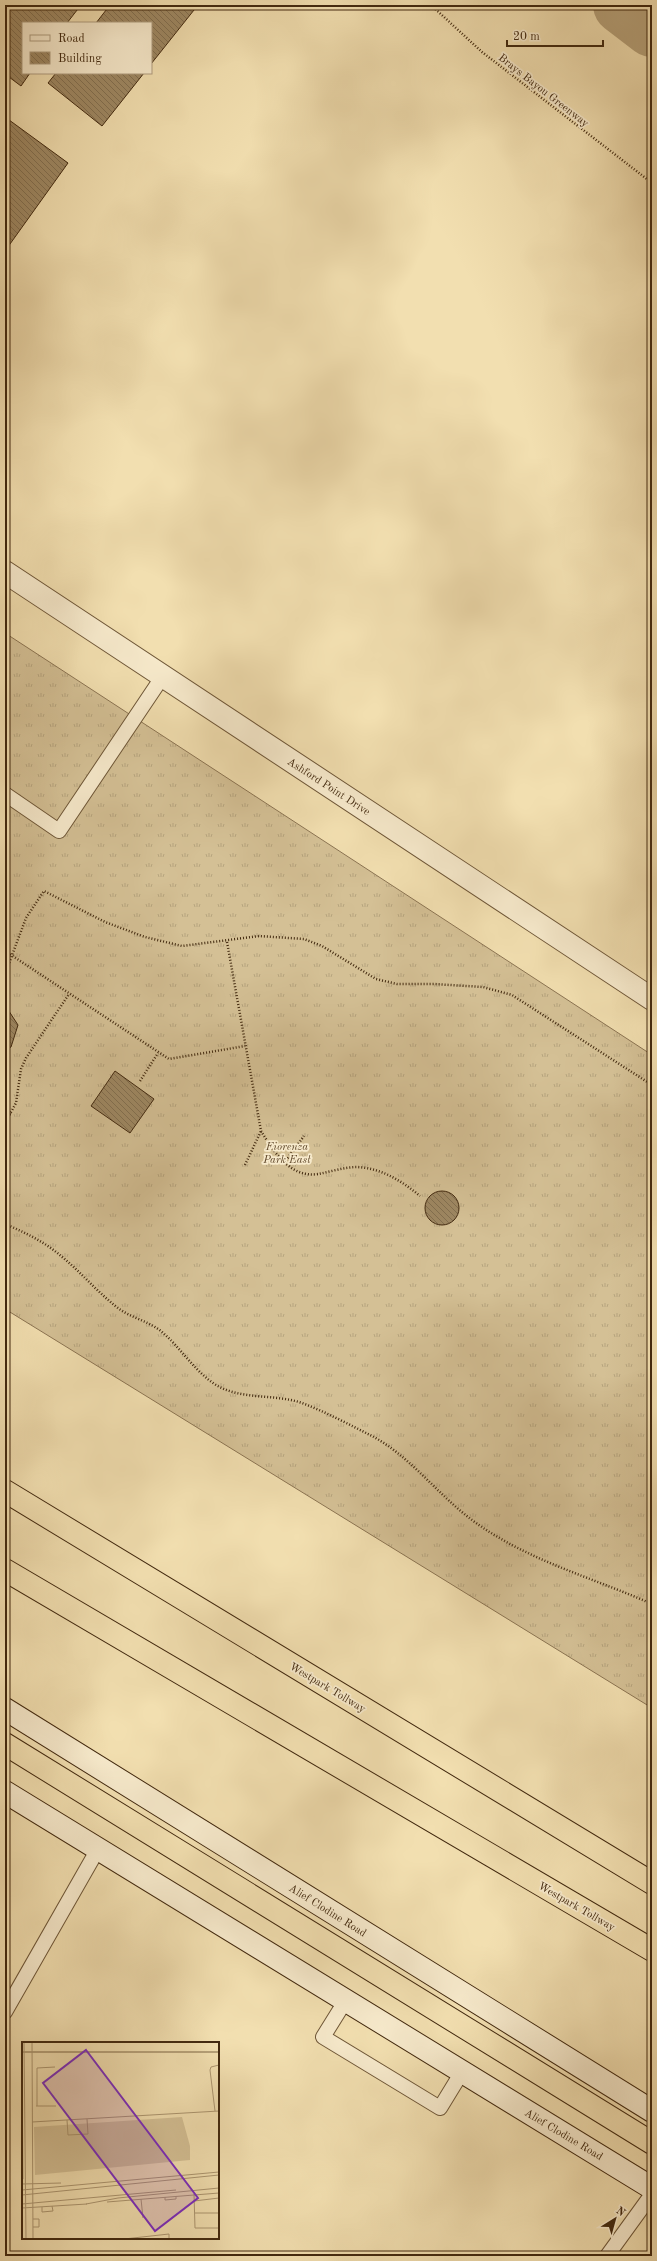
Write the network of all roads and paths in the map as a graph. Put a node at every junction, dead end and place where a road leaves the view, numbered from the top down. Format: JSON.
{"nodes":[{"id":1,"x":431,"y":5,"type":"edge"},
{"id":2,"x":652,"y":183,"type":"edge"},
{"id":3,"x":5,"y":572,"type":"edge"},
{"id":4,"x":163,"y":676,"type":"junction"},
{"id":5,"x":5,"y":794,"type":"edge"},
{"id":6,"x":227,"y":942,"type":"junction"},
{"id":7,"x":5,"y":951,"type":"edge"},
{"id":8,"x":11,"y":955,"type":"junction"},
{"id":9,"x":5,"y":974,"type":"edge"},
{"id":10,"x":69,"y":994,"type":"junction"},
{"id":11,"x":652,"y":999,"type":"edge"},
{"id":12,"x":245,"y":1046,"type":"junction"},
{"id":13,"x":158,"y":1052,"type":"junction"},
{"id":14,"x":140,"y":1081,"type":"dead end"},
{"id":15,"x":652,"y":1085,"type":"edge"},
{"id":16,"x":5,"y":1111,"type":"edge"},
{"id":17,"x":11,"y":1114,"type":"junction"},
{"id":18,"x":5,"y":1123,"type":"edge"},
{"id":19,"x":261,"y":1131,"type":"junction"},
{"id":20,"x":304,"y":1136,"type":"dead end"},
{"id":21,"x":284,"y":1163,"type":"junction"},
{"id":22,"x":245,"y":1166,"type":"dead end"},
{"id":23,"x":420,"y":1196,"type":"dead end"},
{"id":24,"x":5,"y":1224,"type":"edge"},
{"id":25,"x":5,"y":1491,"type":"edge"},
{"id":26,"x":5,"y":1570,"type":"edge"},
{"id":27,"x":652,"y":1604,"type":"edge"},
{"id":28,"x":5,"y":1709,"type":"edge"},
{"id":29,"x":5,"y":1744,"type":"edge"},
{"id":30,"x":5,"y":1792,"type":"edge"},
{"id":31,"x":98,"y":1849,"type":"junction"},
{"id":32,"x":652,"y":1883,"type":"edge"},
{"id":33,"x":652,"y":1950,"type":"edge"},
{"id":34,"x":346,"y":2000,"type":"junction"},
{"id":35,"x":5,"y":2012,"type":"edge"},
{"id":36,"x":462,"y":2072,"type":"junction"},
{"id":37,"x":652,"y":2111,"type":"edge"},
{"id":38,"x":652,"y":2143,"type":"edge"},
{"id":39,"x":652,"y":2188,"type":"edge"},
{"id":40,"x":652,"y":2194,"type":"edge"},
{"id":41,"x":607,"y":2256,"type":"edge"}],
"edges":[{"from":1,"to":2,"type":"path","name":"Brays Bayou Greenway"},
{"from":3,"to":4,"type":"main road","name":"Ashford Point Drive"},
{"from":4,"to":5,"type":"lane"},
{"from":4,"to":11,"type":"main road","name":"Ashford Point Drive"},
{"from":6,"to":8,"type":"path"},
{"from":6,"to":12,"type":"path"},
{"from":6,"to":15,"type":"path"},
{"from":7,"to":8,"type":"path"},
{"from":8,"to":9,"type":"path"},
{"from":8,"to":10,"type":"path"},
{"from":10,"to":13,"type":"path"},
{"from":10,"to":17,"type":"path"},
{"from":12,"to":13,"type":"path"},
{"from":12,"to":19,"type":"path"},
{"from":13,"to":14,"type":"path"},
{"from":16,"to":17,"type":"path"},
{"from":17,"to":18,"type":"path"},
{"from":19,"to":21,"type":"path"},
{"from":19,"to":22,"type":"path"},
{"from":20,"to":21,"type":"path"},
{"from":21,"to":23,"type":"path"},
{"from":24,"to":27,"type":"path"},
{"from":25,"to":32,"type":"highway","name":"Westpark Tollway"},
{"from":26,"to":33,"type":"highway","name":"Westpark Tollway"},
{"from":28,"to":37,"type":"main road","name":"Alief Clodine Road"},
{"from":29,"to":38,"type":"highway"},
{"from":30,"to":31,"type":"main road","name":"Alief Clodine Road"},
{"from":31,"to":34,"type":"main road","name":"Alief Clodine Road"},
{"from":31,"to":35,"type":"lane"},
{"from":34,"to":36,"type":"main road","name":"Alief Clodine Road"},
{"from":34,"to":36,"type":"lane"},
{"from":36,"to":39,"type":"main road","name":"Alief Clodine Road"},
{"from":40,"to":41,"type":"lane"}]}
